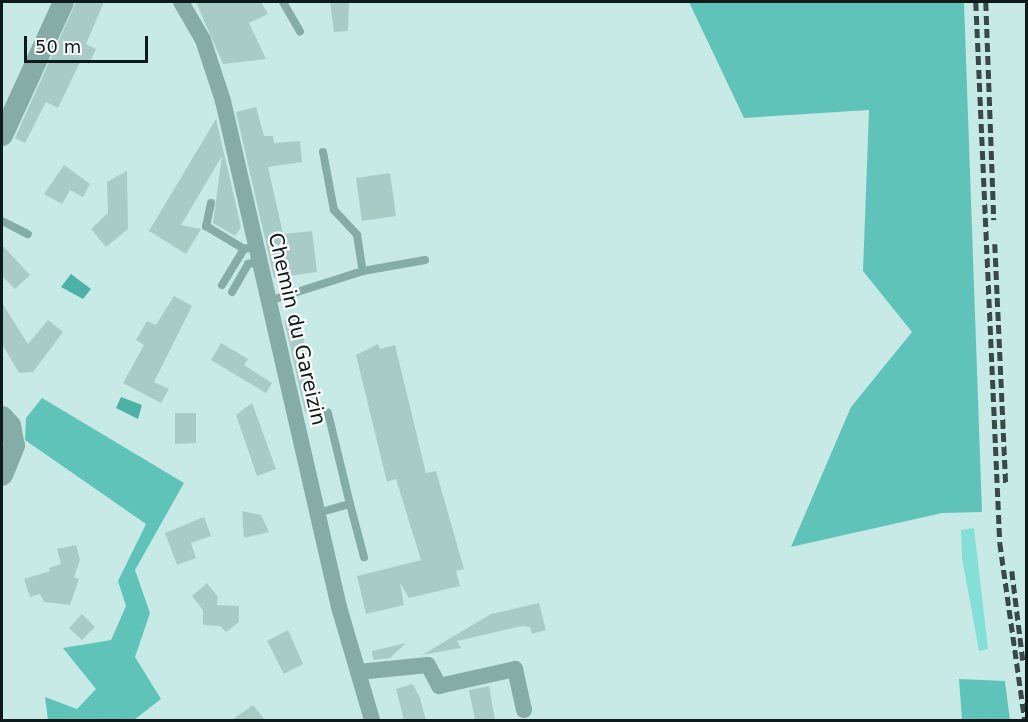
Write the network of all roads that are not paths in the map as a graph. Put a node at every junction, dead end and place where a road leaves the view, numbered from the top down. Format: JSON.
{"nodes":[{"id":1,"x":63,"y":2,"type":"edge"},
{"id":2,"x":181,"y":2,"type":"edge"},
{"id":3,"x":283,"y":2,"type":"edge"},
{"id":4,"x":300,"y":31,"type":"dead end"},
{"id":5,"x":2,"y":135,"type":"edge"},
{"id":6,"x":324,"y":152,"type":"dead end"},
{"id":7,"x":211,"y":203,"type":"dead end"},
{"id":8,"x":2,"y":221,"type":"edge"},
{"id":9,"x":28,"y":234,"type":"dead end"},
{"id":10,"x":254,"y":252,"type":"junction"},
{"id":11,"x":425,"y":260,"type":"dead end"},
{"id":12,"x":363,"y":271,"type":"junction"},
{"id":13,"x":222,"y":285,"type":"dead end"},
{"id":14,"x":232,"y":292,"type":"dead end"},
{"id":15,"x":269,"y":301,"type":"junction"},
{"id":16,"x":328,"y":413,"type":"dead end"},
{"id":17,"x":2,"y":416,"type":"edge"},
{"id":18,"x":2,"y":475,"type":"edge"},
{"id":19,"x":350,"y":504,"type":"junction"},
{"id":20,"x":318,"y":513,"type":"junction"},
{"id":21,"x":364,"y":556,"type":"dead end"},
{"id":22,"x":358,"y":672,"type":"junction"},
{"id":23,"x":524,"y":710,"type":"dead end"},
{"id":24,"x":372,"y":720,"type":"edge"}],
"edges":[{"from":1,"to":5,"type":"street"},
{"from":2,"to":10,"type":"street","name":"Chemin du Gareizin"},
{"from":3,"to":4,"type":"lane"},
{"from":6,"to":12,"type":"lane"},
{"from":7,"to":10,"type":"lane"},
{"from":8,"to":9,"type":"lane"},
{"from":10,"to":13,"type":"lane"},
{"from":10,"to":14,"type":"lane"},
{"from":10,"to":15,"type":"street","name":"Chemin du Gareizin"},
{"from":11,"to":12,"type":"lane"},
{"from":12,"to":15,"type":"lane"},
{"from":15,"to":20,"type":"street","name":"Chemin du Gareizin"},
{"from":16,"to":19,"type":"lane"},
{"from":17,"to":18,"type":"street"},
{"from":19,"to":20,"type":"lane"},
{"from":19,"to":21,"type":"lane"},
{"from":20,"to":22,"type":"street","name":"Chemin du Gareizin"},
{"from":22,"to":23,"type":"street"},
{"from":22,"to":24,"type":"street","name":"Chemin du Gareizin"}]}
